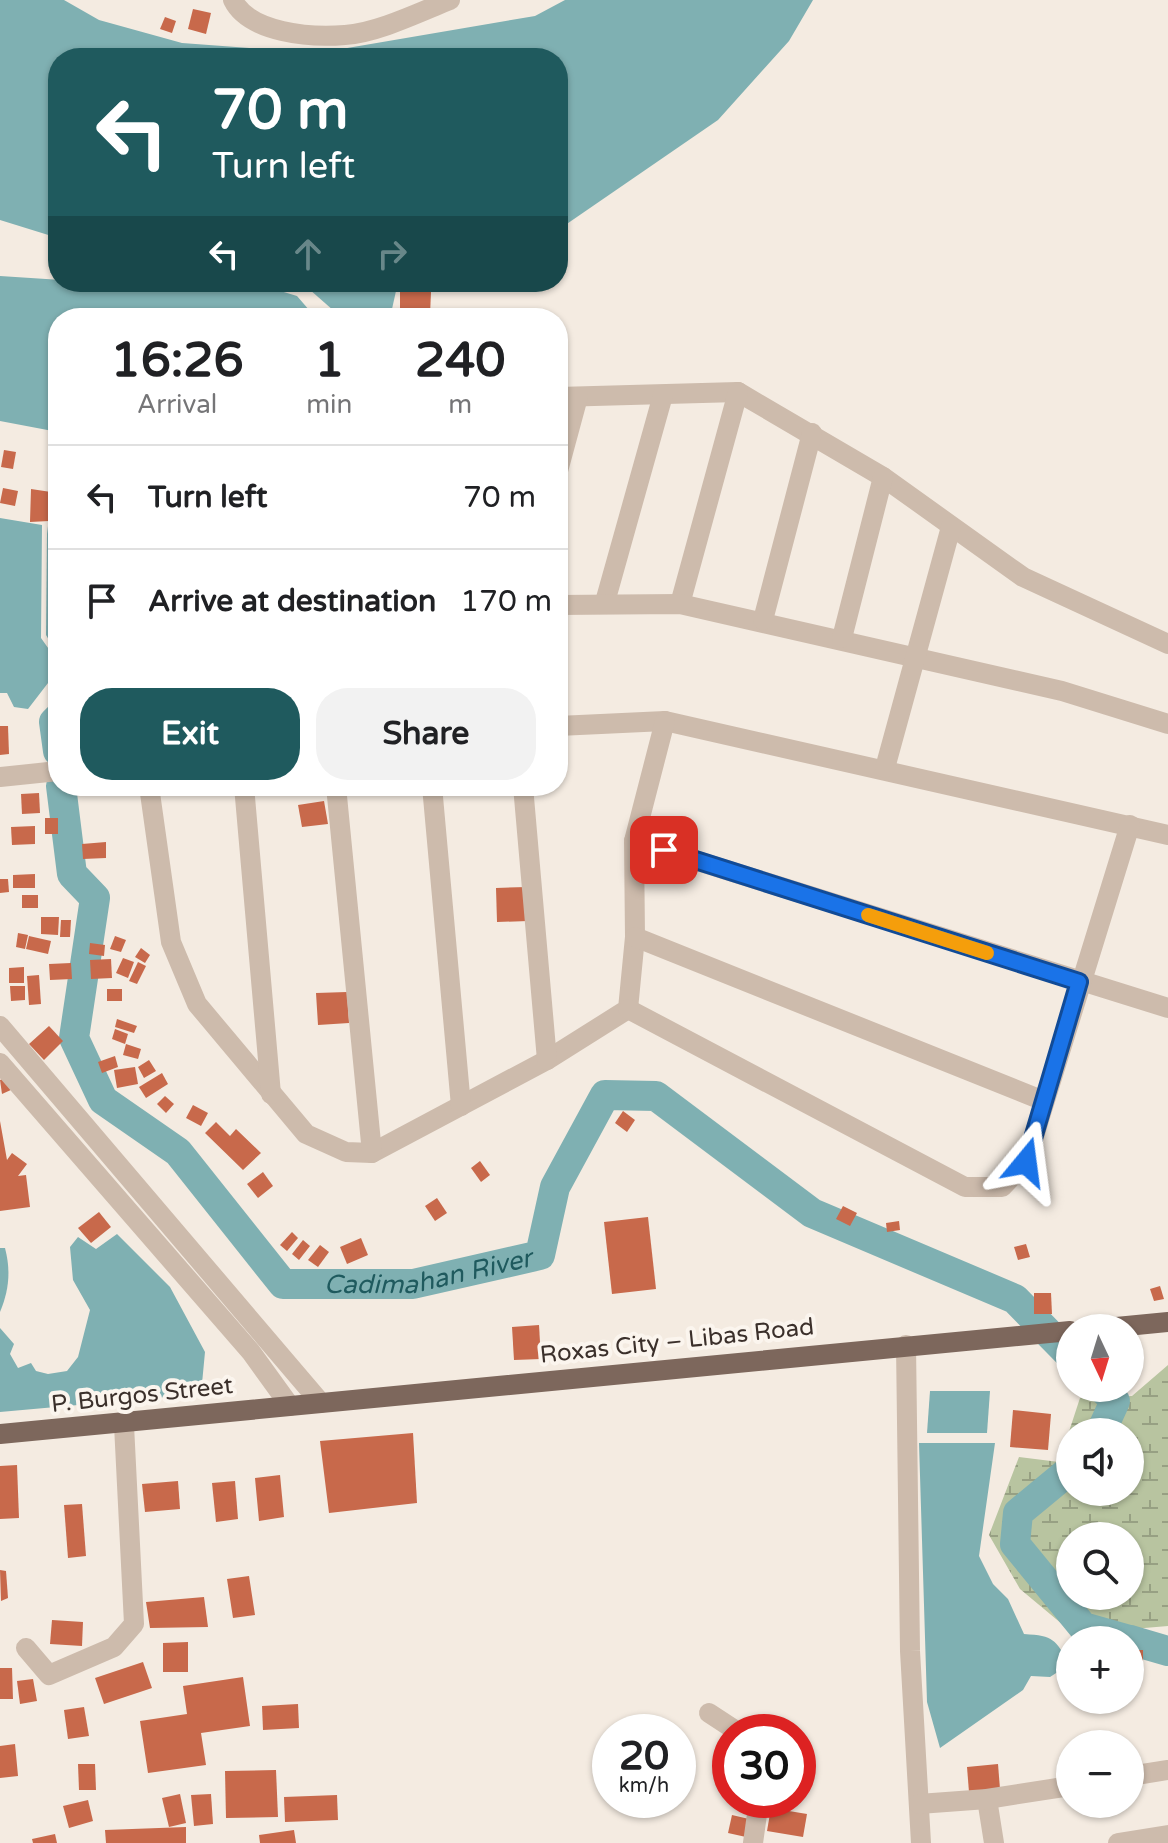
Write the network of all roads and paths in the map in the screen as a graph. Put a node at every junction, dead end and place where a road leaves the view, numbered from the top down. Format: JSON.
{"nodes":[{"id":1,"x":233,"y":0,"type":"edge"},
{"id":2,"x":450,"y":0,"type":"edge"},
{"id":3,"x":398,"y":9,"type":"edge"},
{"id":4,"x":738,"y":392,"type":"junction"},
{"id":5,"x":663,"y":395,"type":"junction"},
{"id":6,"x":568,"y":397,"type":"edge"},
{"id":7,"x":812,"y":433,"type":"junction"},
{"id":8,"x":883,"y":477,"type":"junction"},
{"id":9,"x":951,"y":527,"type":"junction"},
{"id":10,"x":605,"y":602,"type":"junction"},
{"id":11,"x":568,"y":604,"type":"edge"},
{"id":12,"x":680,"y":604,"type":"junction"},
{"id":13,"x":763,"y":620,"type":"junction"},
{"id":14,"x":842,"y":638,"type":"junction"},
{"id":15,"x":1168,"y":644,"type":"edge"},
{"id":16,"x":916,"y":657,"type":"junction"},
{"id":17,"x":665,"y":721,"type":"junction"},
{"id":18,"x":1168,"y":724,"type":"edge"},
{"id":19,"x":568,"y":726,"type":"edge"},
{"id":20,"x":885,"y":768,"type":"junction"},
{"id":21,"x":48,"y":772,"type":"edge"},
{"id":22,"x":0,"y":777,"type":"edge"},
{"id":23,"x":150,"y":796,"type":"edge"},
{"id":24,"x":245,"y":796,"type":"edge"},
{"id":25,"x":337,"y":796,"type":"edge"},
{"id":26,"x":433,"y":796,"type":"edge"},
{"id":27,"x":524,"y":796,"type":"edge"},
{"id":28,"x":1130,"y":825,"type":"junction"},
{"id":29,"x":1168,"y":835,"type":"edge"},
{"id":30,"x":634,"y":841,"type":"junction"},
{"id":31,"x":635,"y":937,"type":"junction"},
{"id":32,"x":1079,"y":982,"type":"junction"},
{"id":33,"x":1168,"y":1008,"type":"edge"},
{"id":34,"x":628,"y":1009,"type":"junction"},
{"id":35,"x":0,"y":1026,"type":"edge"},
{"id":36,"x":547,"y":1060,"type":"junction"},
{"id":37,"x":0,"y":1063,"type":"edge"},
{"id":38,"x":271,"y":1094,"type":"junction"},
{"id":39,"x":1044,"y":1101,"type":"junction"},
{"id":40,"x":461,"y":1106,"type":"junction"},
{"id":41,"x":372,"y":1153,"type":"junction"},
{"id":42,"x":1168,"y":1322,"type":"edge"},
{"id":43,"x":1144,"y":1324,"type":"edge"},
{"id":44,"x":1056,"y":1332,"type":"edge"},
{"id":45,"x":906,"y":1345,"type":"junction"},
{"id":46,"x":321,"y":1403,"type":"junction"},
{"id":47,"x":290,"y":1406,"type":"junction"},
{"id":48,"x":124,"y":1425,"type":"junction"},
{"id":49,"x":0,"y":1434,"type":"edge"},
{"id":50,"x":26,"y":1648,"type":"dead end"},
{"id":51,"x":709,"y":1713,"type":"dead end"},
{"id":52,"x":712,"y":1715,"type":"edge"},
{"id":53,"x":1168,"y":1770,"type":"edge"},
{"id":54,"x":1144,"y":1774,"type":"edge"},
{"id":55,"x":1056,"y":1788,"type":"edge"},
{"id":56,"x":987,"y":1799,"type":"junction"},
{"id":57,"x":919,"y":1804,"type":"junction"},
{"id":58,"x":756,"y":1818,"type":"edge"},
{"id":59,"x":1168,"y":1835,"type":"edge"},
{"id":60,"x":753,"y":1843,"type":"edge"},
{"id":61,"x":921,"y":1843,"type":"edge"},
{"id":62,"x":994,"y":1843,"type":"edge"},
{"id":63,"x":1118,"y":1843,"type":"edge"}],
"edges":[{"from":1,"to":3,"type":"street"},
{"from":2,"to":3,"type":"street"},
{"from":4,"to":5,"type":"street"},
{"from":4,"to":7,"type":"street"},
{"from":4,"to":12,"type":"street"},
{"from":5,"to":6,"type":"street"},
{"from":5,"to":10,"type":"street"},
{"from":7,"to":8,"type":"street"},
{"from":7,"to":13,"type":"street"},
{"from":8,"to":9,"type":"street"},
{"from":8,"to":14,"type":"street"},
{"from":9,"to":15,"type":"street"},
{"from":9,"to":16,"type":"street"},
{"from":10,"to":11,"type":"street"},
{"from":10,"to":12,"type":"street"},
{"from":12,"to":13,"type":"street"},
{"from":13,"to":14,"type":"street"},
{"from":14,"to":16,"type":"street"},
{"from":16,"to":18,"type":"street"},
{"from":16,"to":20,"type":"street"},
{"from":17,"to":19,"type":"street"},
{"from":17,"to":20,"type":"street"},
{"from":17,"to":30,"type":"street"},
{"from":20,"to":28,"type":"street"},
{"from":21,"to":22,"type":"street"},
{"from":23,"to":38,"type":"street"},
{"from":24,"to":38,"type":"street"},
{"from":25,"to":41,"type":"street"},
{"from":26,"to":40,"type":"street"},
{"from":27,"to":36,"type":"street"},
{"from":28,"to":29,"type":"street"},
{"from":28,"to":32,"type":"street"},
{"from":30,"to":31,"type":"street"},
{"from":30,"to":32,"type":"street"},
{"from":31,"to":34,"type":"street"},
{"from":31,"to":39,"type":"street"},
{"from":32,"to":33,"type":"street"},
{"from":32,"to":39,"type":"street"},
{"from":34,"to":36,"type":"street"},
{"from":34,"to":39,"type":"street"},
{"from":35,"to":46,"type":"street"},
{"from":36,"to":40,"type":"street"},
{"from":37,"to":47,"type":"street"},
{"from":38,"to":41,"type":"street"},
{"from":40,"to":41,"type":"street"},
{"from":42,"to":43,"type":"main road"},
{"from":44,"to":45,"type":"main road","name":"Roxas City – Libas Road"},
{"from":45,"to":46,"type":"main road","name":"Roxas City – Libas Road"},
{"from":45,"to":57,"type":"street"},
{"from":46,"to":47,"type":"main road","name":"Roxas City – Libas Road"},
{"from":47,"to":48,"type":"main road","name":"P. Burgos Street"},
{"from":48,"to":49,"type":"main road","name":"P. Burgos Street"},
{"from":48,"to":50,"type":"street"},
{"from":51,"to":52,"type":"street"},
{"from":53,"to":54,"type":"street"},
{"from":55,"to":56,"type":"street"},
{"from":56,"to":57,"type":"street"},
{"from":56,"to":62,"type":"street"},
{"from":57,"to":61,"type":"street"},
{"from":58,"to":60,"type":"street"},
{"from":59,"to":63,"type":"street"}]}
